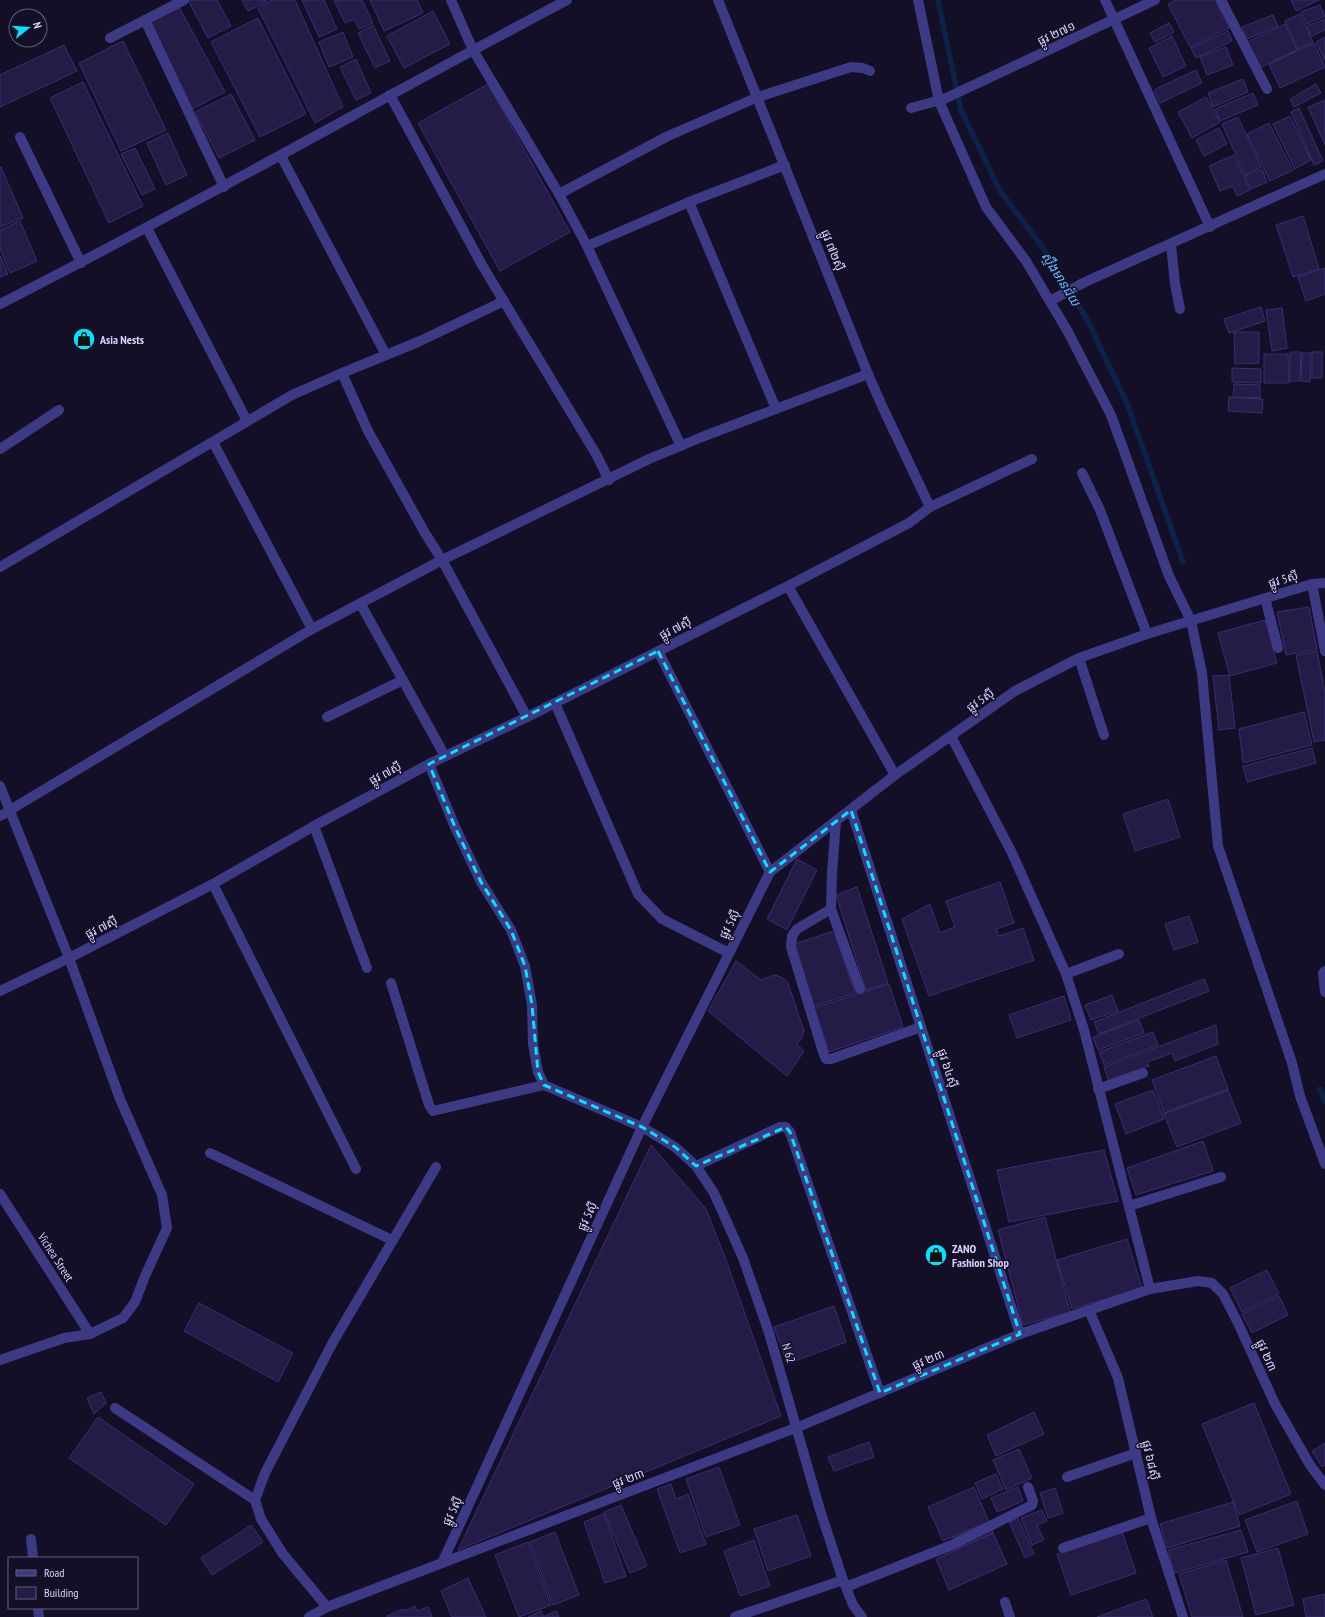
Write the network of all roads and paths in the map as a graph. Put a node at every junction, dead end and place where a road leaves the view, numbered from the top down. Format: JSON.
{"nodes":[{"id":1,"x":184,"y":0,"type":"edge"},
{"id":2,"x":450,"y":0,"type":"edge"},
{"id":3,"x":567,"y":0,"type":"edge"},
{"id":4,"x":718,"y":0,"type":"edge"},
{"id":5,"x":918,"y":0,"type":"edge"},
{"id":6,"x":1105,"y":0,"type":"edge"},
{"id":7,"x":1155,"y":0,"type":"edge"},
{"id":8,"x":1222,"y":0,"type":"edge"},
{"id":9,"x":1114,"y":19,"type":"junction"},
{"id":10,"x":145,"y":20,"type":"junction"},
{"id":11,"x":110,"y":38,"type":"dead end"},
{"id":12,"x":473,"y":50,"type":"junction"},
{"id":13,"x":870,"y":71,"type":"dead end"},
{"id":14,"x":1267,"y":89,"type":"dead end"},
{"id":15,"x":390,"y":95,"type":"junction"},
{"id":16,"x":758,"y":98,"type":"junction"},
{"id":17,"x":942,"y":100,"type":"junction"},
{"id":18,"x":911,"y":108,"type":"dead end"},
{"id":19,"x":20,"y":137,"type":"dead end"},
{"id":20,"x":281,"y":156,"type":"junction"},
{"id":21,"x":785,"y":165,"type":"junction"},
{"id":22,"x":1325,"y":174,"type":"edge"},
{"id":23,"x":224,"y":186,"type":"junction"},
{"id":24,"x":559,"y":194,"type":"junction"},
{"id":25,"x":689,"y":202,"type":"junction"},
{"id":26,"x":1210,"y":227,"type":"junction"},
{"id":27,"x":148,"y":228,"type":"junction"},
{"id":28,"x":1171,"y":244,"type":"junction"},
{"id":29,"x":587,"y":246,"type":"junction"},
{"id":30,"x":81,"y":263,"type":"junction"},
{"id":31,"x":504,"y":301,"type":"junction"},
{"id":32,"x":1050,"y":301,"type":"junction"},
{"id":33,"x":0,"y":304,"type":"edge"},
{"id":34,"x":1180,"y":309,"type":"dead end"},
{"id":35,"x":386,"y":355,"type":"junction"},
{"id":36,"x":342,"y":373,"type":"junction"},
{"id":37,"x":868,"y":374,"type":"junction"},
{"id":38,"x":776,"y":409,"type":"junction"},
{"id":39,"x":59,"y":410,"type":"dead end"},
{"id":40,"x":247,"y":422,"type":"junction"},
{"id":41,"x":213,"y":442,"type":"junction"},
{"id":42,"x":681,"y":446,"type":"junction"},
{"id":43,"x":0,"y":449,"type":"edge"},
{"id":44,"x":1032,"y":459,"type":"dead end"},
{"id":45,"x":1082,"y":472,"type":"dead end"},
{"id":46,"x":609,"y":480,"type":"junction"},
{"id":47,"x":930,"y":507,"type":"junction"},
{"id":48,"x":442,"y":560,"type":"junction"},
{"id":49,"x":0,"y":567,"type":"edge"},
{"id":50,"x":1325,"y":583,"type":"edge"},
{"id":51,"x":1312,"y":584,"type":"junction"},
{"id":52,"x":788,"y":586,"type":"junction"},
{"id":53,"x":1266,"y":598,"type":"junction"},
{"id":54,"x":360,"y":603,"type":"junction"},
{"id":55,"x":1190,"y":621,"type":"junction"},
{"id":56,"x":312,"y":629,"type":"junction"},
{"id":57,"x":1147,"y":634,"type":"junction"},
{"id":58,"x":1278,"y":648,"type":"dead end"},
{"id":59,"x":658,"y":651,"type":"junction"},
{"id":60,"x":1325,"y":651,"type":"edge"},
{"id":61,"x":1078,"y":658,"type":"junction"},
{"id":62,"x":403,"y":680,"type":"junction"},
{"id":63,"x":555,"y":703,"type":"junction"},
{"id":64,"x":327,"y":717,"type":"dead end"},
{"id":65,"x":527,"y":717,"type":"junction"},
{"id":66,"x":1104,"y":735,"type":"dead end"},
{"id":67,"x":951,"y":736,"type":"junction"},
{"id":68,"x":445,"y":756,"type":"junction"},
{"id":69,"x":429,"y":764,"type":"junction"},
{"id":70,"x":895,"y":775,"type":"junction"},
{"id":71,"x":0,"y":786,"type":"edge"},
{"id":72,"x":10,"y":809,"type":"junction"},
{"id":73,"x":851,"y":810,"type":"junction"},
{"id":74,"x":0,"y":816,"type":"edge"},
{"id":75,"x":836,"y":822,"type":"junction"},
{"id":76,"x":314,"y":826,"type":"junction"},
{"id":77,"x":770,"y":872,"type":"junction"},
{"id":78,"x":213,"y":884,"type":"junction"},
{"id":79,"x":831,"y":909,"type":"junction"},
{"id":80,"x":729,"y":953,"type":"junction"},
{"id":81,"x":1119,"y":954,"type":"dead end"},
{"id":82,"x":69,"y":958,"type":"junction"},
{"id":83,"x":367,"y":968,"type":"dead end"},
{"id":84,"x":1325,"y":971,"type":"edge"},
{"id":85,"x":1066,"y":974,"type":"junction"},
{"id":86,"x":391,"y":983,"type":"dead end"},
{"id":87,"x":860,"y":989,"type":"dead end"},
{"id":88,"x":0,"y":991,"type":"edge"},
{"id":89,"x":1325,"y":992,"type":"edge"},
{"id":90,"x":921,"y":1027,"type":"junction"},
{"id":91,"x":1143,"y":1073,"type":"dead end"},
{"id":92,"x":544,"y":1085,"type":"junction"},
{"id":93,"x":1098,"y":1089,"type":"junction"},
{"id":94,"x":642,"y":1126,"type":"junction"},
{"id":95,"x":210,"y":1153,"type":"dead end"},
{"id":96,"x":1325,"y":1164,"type":"edge"},
{"id":97,"x":696,"y":1166,"type":"junction"},
{"id":98,"x":436,"y":1167,"type":"dead end"},
{"id":99,"x":356,"y":1169,"type":"dead end"},
{"id":100,"x":1221,"y":1177,"type":"dead end"},
{"id":101,"x":0,"y":1194,"type":"edge"},
{"id":102,"x":1129,"y":1206,"type":"junction"},
{"id":103,"x":392,"y":1240,"type":"junction"},
{"id":104,"x":1150,"y":1289,"type":"junction"},
{"id":105,"x":1088,"y":1310,"type":"junction"},
{"id":106,"x":90,"y":1334,"type":"junction"},
{"id":107,"x":1020,"y":1334,"type":"junction"},
{"id":108,"x":0,"y":1360,"type":"edge"},
{"id":109,"x":880,"y":1393,"type":"junction"},
{"id":110,"x":115,"y":1408,"type":"dead end"},
{"id":111,"x":798,"y":1427,"type":"junction"},
{"id":112,"x":1136,"y":1453,"type":"junction"},
{"id":113,"x":1067,"y":1477,"type":"dead end"},
{"id":114,"x":1325,"y":1485,"type":"edge"},
{"id":115,"x":1028,"y":1487,"type":"dead end"},
{"id":116,"x":255,"y":1500,"type":"junction"},
{"id":117,"x":1151,"y":1518,"type":"junction"},
{"id":118,"x":31,"y":1539,"type":"dead end"},
{"id":119,"x":1063,"y":1548,"type":"dead end"},
{"id":120,"x":33,"y":1557,"type":"edge"},
{"id":121,"x":442,"y":1563,"type":"junction"},
{"id":122,"x":844,"y":1584,"type":"junction"},
{"id":123,"x":1005,"y":1602,"type":"dead end"},
{"id":124,"x":327,"y":1607,"type":"junction"},
{"id":125,"x":309,"y":1617,"type":"edge"},
{"id":126,"x":735,"y":1617,"type":"edge"},
{"id":127,"x":862,"y":1617,"type":"edge"},
{"id":128,"x":1010,"y":1617,"type":"edge"},
{"id":129,"x":1183,"y":1617,"type":"edge"}],
"edges":[{"from":1,"to":10,"type":"street"},
{"from":2,"to":12,"type":"street"},
{"from":3,"to":12,"type":"street"},
{"from":4,"to":16,"type":"street","name":"ផ្លូវ ៧២ស៊ី"},
{"from":5,"to":17,"type":"street"},
{"from":6,"to":9,"type":"street"},
{"from":7,"to":9,"type":"street","name":"ផ្លូវ ២៧១"},
{"from":8,"to":14,"type":"street"},
{"from":9,"to":17,"type":"street","name":"ផ្លូវ ២៧១"},
{"from":9,"to":26,"type":"street"},
{"from":10,"to":11,"type":"street"},
{"from":10,"to":23,"type":"street"},
{"from":12,"to":15,"type":"street"},
{"from":12,"to":24,"type":"street"},
{"from":13,"to":16,"type":"street"},
{"from":15,"to":20,"type":"street"},
{"from":15,"to":31,"type":"street"},
{"from":16,"to":21,"type":"street","name":"ផ្លូវ ៧២ស៊ី"},
{"from":16,"to":24,"type":"street"},
{"from":17,"to":18,"type":"street","name":"ផ្លូវ ២៧១"},
{"from":17,"to":32,"type":"street"},
{"from":19,"to":30,"type":"street"},
{"from":20,"to":23,"type":"street"},
{"from":20,"to":35,"type":"street"},
{"from":21,"to":25,"type":"street"},
{"from":21,"to":37,"type":"street","name":"ផ្លូវ ៧២ស៊ី"},
{"from":22,"to":26,"type":"street"},
{"from":23,"to":27,"type":"street"},
{"from":24,"to":29,"type":"street"},
{"from":25,"to":29,"type":"street"},
{"from":25,"to":38,"type":"street"},
{"from":26,"to":28,"type":"street"},
{"from":27,"to":30,"type":"street"},
{"from":27,"to":40,"type":"street"},
{"from":28,"to":32,"type":"street"},
{"from":28,"to":34,"type":"street"},
{"from":29,"to":42,"type":"street"},
{"from":30,"to":33,"type":"street"},
{"from":31,"to":35,"type":"street"},
{"from":31,"to":46,"type":"street"},
{"from":32,"to":55,"type":"street"},
{"from":35,"to":36,"type":"street"},
{"from":36,"to":40,"type":"street"},
{"from":36,"to":48,"type":"street"},
{"from":37,"to":38,"type":"street"},
{"from":37,"to":47,"type":"street","name":"ផ្លូវ ៧២ស៊ី"},
{"from":38,"to":42,"type":"street"},
{"from":39,"to":43,"type":"street"},
{"from":40,"to":41,"type":"street"},
{"from":41,"to":49,"type":"street"},
{"from":41,"to":56,"type":"street"},
{"from":42,"to":46,"type":"street"},
{"from":44,"to":47,"type":"street","name":"ផ្លូវ ៧ស៊ី"},
{"from":45,"to":57,"type":"street"},
{"from":46,"to":48,"type":"street"},
{"from":47,"to":52,"type":"street","name":"ផ្លូវ ៧ស៊ី"},
{"from":48,"to":54,"type":"street"},
{"from":48,"to":65,"type":"street"},
{"from":50,"to":51,"type":"street","name":"ផ្លូវ 5ស៊ី"},
{"from":51,"to":53,"type":"street","name":"ផ្លូវ 5ស៊ី"},
{"from":51,"to":60,"type":"street"},
{"from":52,"to":59,"type":"street","name":"ផ្លូវ ៧ស៊ី"},
{"from":52,"to":70,"type":"street"},
{"from":53,"to":55,"type":"street","name":"ផ្លូវ 5ស៊ី"},
{"from":53,"to":58,"type":"street"},
{"from":54,"to":56,"type":"street"},
{"from":54,"to":62,"type":"street"},
{"from":55,"to":57,"type":"street","name":"ផ្លូវ 5ស៊ី"},
{"from":55,"to":96,"type":"street"},
{"from":56,"to":72,"type":"street"},
{"from":57,"to":61,"type":"street","name":"ផ្លូវ 5ស៊ី"},
{"from":59,"to":63,"type":"street","name":"ផ្លូវ ៧ស៊ី"},
{"from":59,"to":77,"type":"street"},
{"from":61,"to":66,"type":"street"},
{"from":61,"to":67,"type":"street","name":"ផ្លូវ 5ស៊ី"},
{"from":62,"to":64,"type":"street"},
{"from":62,"to":68,"type":"street"},
{"from":63,"to":65,"type":"street","name":"ផ្លូវ ៧ស៊ី"},
{"from":63,"to":80,"type":"street"},
{"from":65,"to":68,"type":"street","name":"ផ្លូវ ៧ស៊ី"},
{"from":67,"to":70,"type":"street","name":"ផ្លូវ 5ស៊ី"},
{"from":67,"to":85,"type":"street"},
{"from":68,"to":69,"type":"street","name":"ផ្លូវ ៧ស៊ី"},
{"from":69,"to":76,"type":"street","name":"ផ្លូវ ៧ស៊ី"},
{"from":69,"to":92,"type":"street"},
{"from":70,"to":73,"type":"street","name":"ផ្លូវ 5ស៊ី"},
{"from":71,"to":72,"type":"street"},
{"from":72,"to":74,"type":"street"},
{"from":72,"to":82,"type":"street"},
{"from":73,"to":75,"type":"street","name":"ផ្លូវ 5ស៊ី"},
{"from":73,"to":90,"type":"street","name":"ផ្លូវ ៦៤ស៊ី"},
{"from":75,"to":77,"type":"street","name":"ផ្លូវ 5ស៊ី"},
{"from":75,"to":79,"type":"street"},
{"from":76,"to":78,"type":"street","name":"ផ្លូវ ៧ស៊ី"},
{"from":76,"to":83,"type":"street"},
{"from":77,"to":80,"type":"street","name":"ផ្លូវ 5ស៊ី"},
{"from":78,"to":82,"type":"street","name":"ផ្លូវ ៧ស៊ី"},
{"from":78,"to":99,"type":"street"},
{"from":79,"to":87,"type":"street"},
{"from":79,"to":90,"type":"street"},
{"from":80,"to":94,"type":"street","name":"ផ្លូវ 5ស៊ី"},
{"from":81,"to":85,"type":"street"},
{"from":82,"to":88,"type":"street","name":"ផ្លូវ ៧ស៊ី"},
{"from":82,"to":106,"type":"street"},
{"from":84,"to":89,"type":"street"},
{"from":85,"to":93,"type":"street"},
{"from":86,"to":92,"type":"street"},
{"from":90,"to":107,"type":"street","name":"ផ្លូវ ៦៤ស៊ី"},
{"from":91,"to":93,"type":"street"},
{"from":92,"to":94,"type":"street","name":"N 62"},
{"from":93,"to":102,"type":"street"},
{"from":94,"to":97,"type":"street","name":"N 62"},
{"from":94,"to":121,"type":"street","name":"ផ្លូវ 5ស៊ី"},
{"from":95,"to":103,"type":"street"},
{"from":97,"to":109,"type":"street"},
{"from":97,"to":111,"type":"street","name":"N 62"},
{"from":98,"to":103,"type":"street"},
{"from":100,"to":102,"type":"street"},
{"from":101,"to":106,"type":"street","name":"Vichea Street"},
{"from":102,"to":104,"type":"street"},
{"from":103,"to":116,"type":"street"},
{"from":104,"to":105,"type":"street","name":"ផ្លូវ ២៣"},
{"from":104,"to":114,"type":"street","name":"ផ្លូវ ២៣"},
{"from":105,"to":107,"type":"street","name":"ផ្លូវ ២៣"},
{"from":105,"to":112,"type":"street","name":"ផ្លូវ ៦៨ស៊ី"},
{"from":106,"to":108,"type":"street"},
{"from":107,"to":109,"type":"street","name":"ផ្លូវ ២៣"},
{"from":109,"to":111,"type":"street","name":"ផ្លូវ ២៣"},
{"from":110,"to":116,"type":"street"},
{"from":111,"to":121,"type":"street","name":"ផ្លូវ ២៣"},
{"from":111,"to":122,"type":"street","name":"N 62"},
{"from":112,"to":113,"type":"street"},
{"from":112,"to":117,"type":"street","name":"ផ្លូវ ៦៨ស៊ី"},
{"from":115,"to":122,"type":"street"},
{"from":116,"to":124,"type":"street"},
{"from":117,"to":119,"type":"street"},
{"from":117,"to":129,"type":"street","name":"ផ្លូវ ៦៨ស៊ី"},
{"from":118,"to":120,"type":"street"},
{"from":121,"to":124,"type":"street","name":"ផ្លូវ ២៣"},
{"from":122,"to":126,"type":"street"},
{"from":122,"to":127,"type":"street","name":"N 62"},
{"from":123,"to":128,"type":"street"},
{"from":124,"to":125,"type":"street","name":"ផ្លូវ ២៣"}]}
